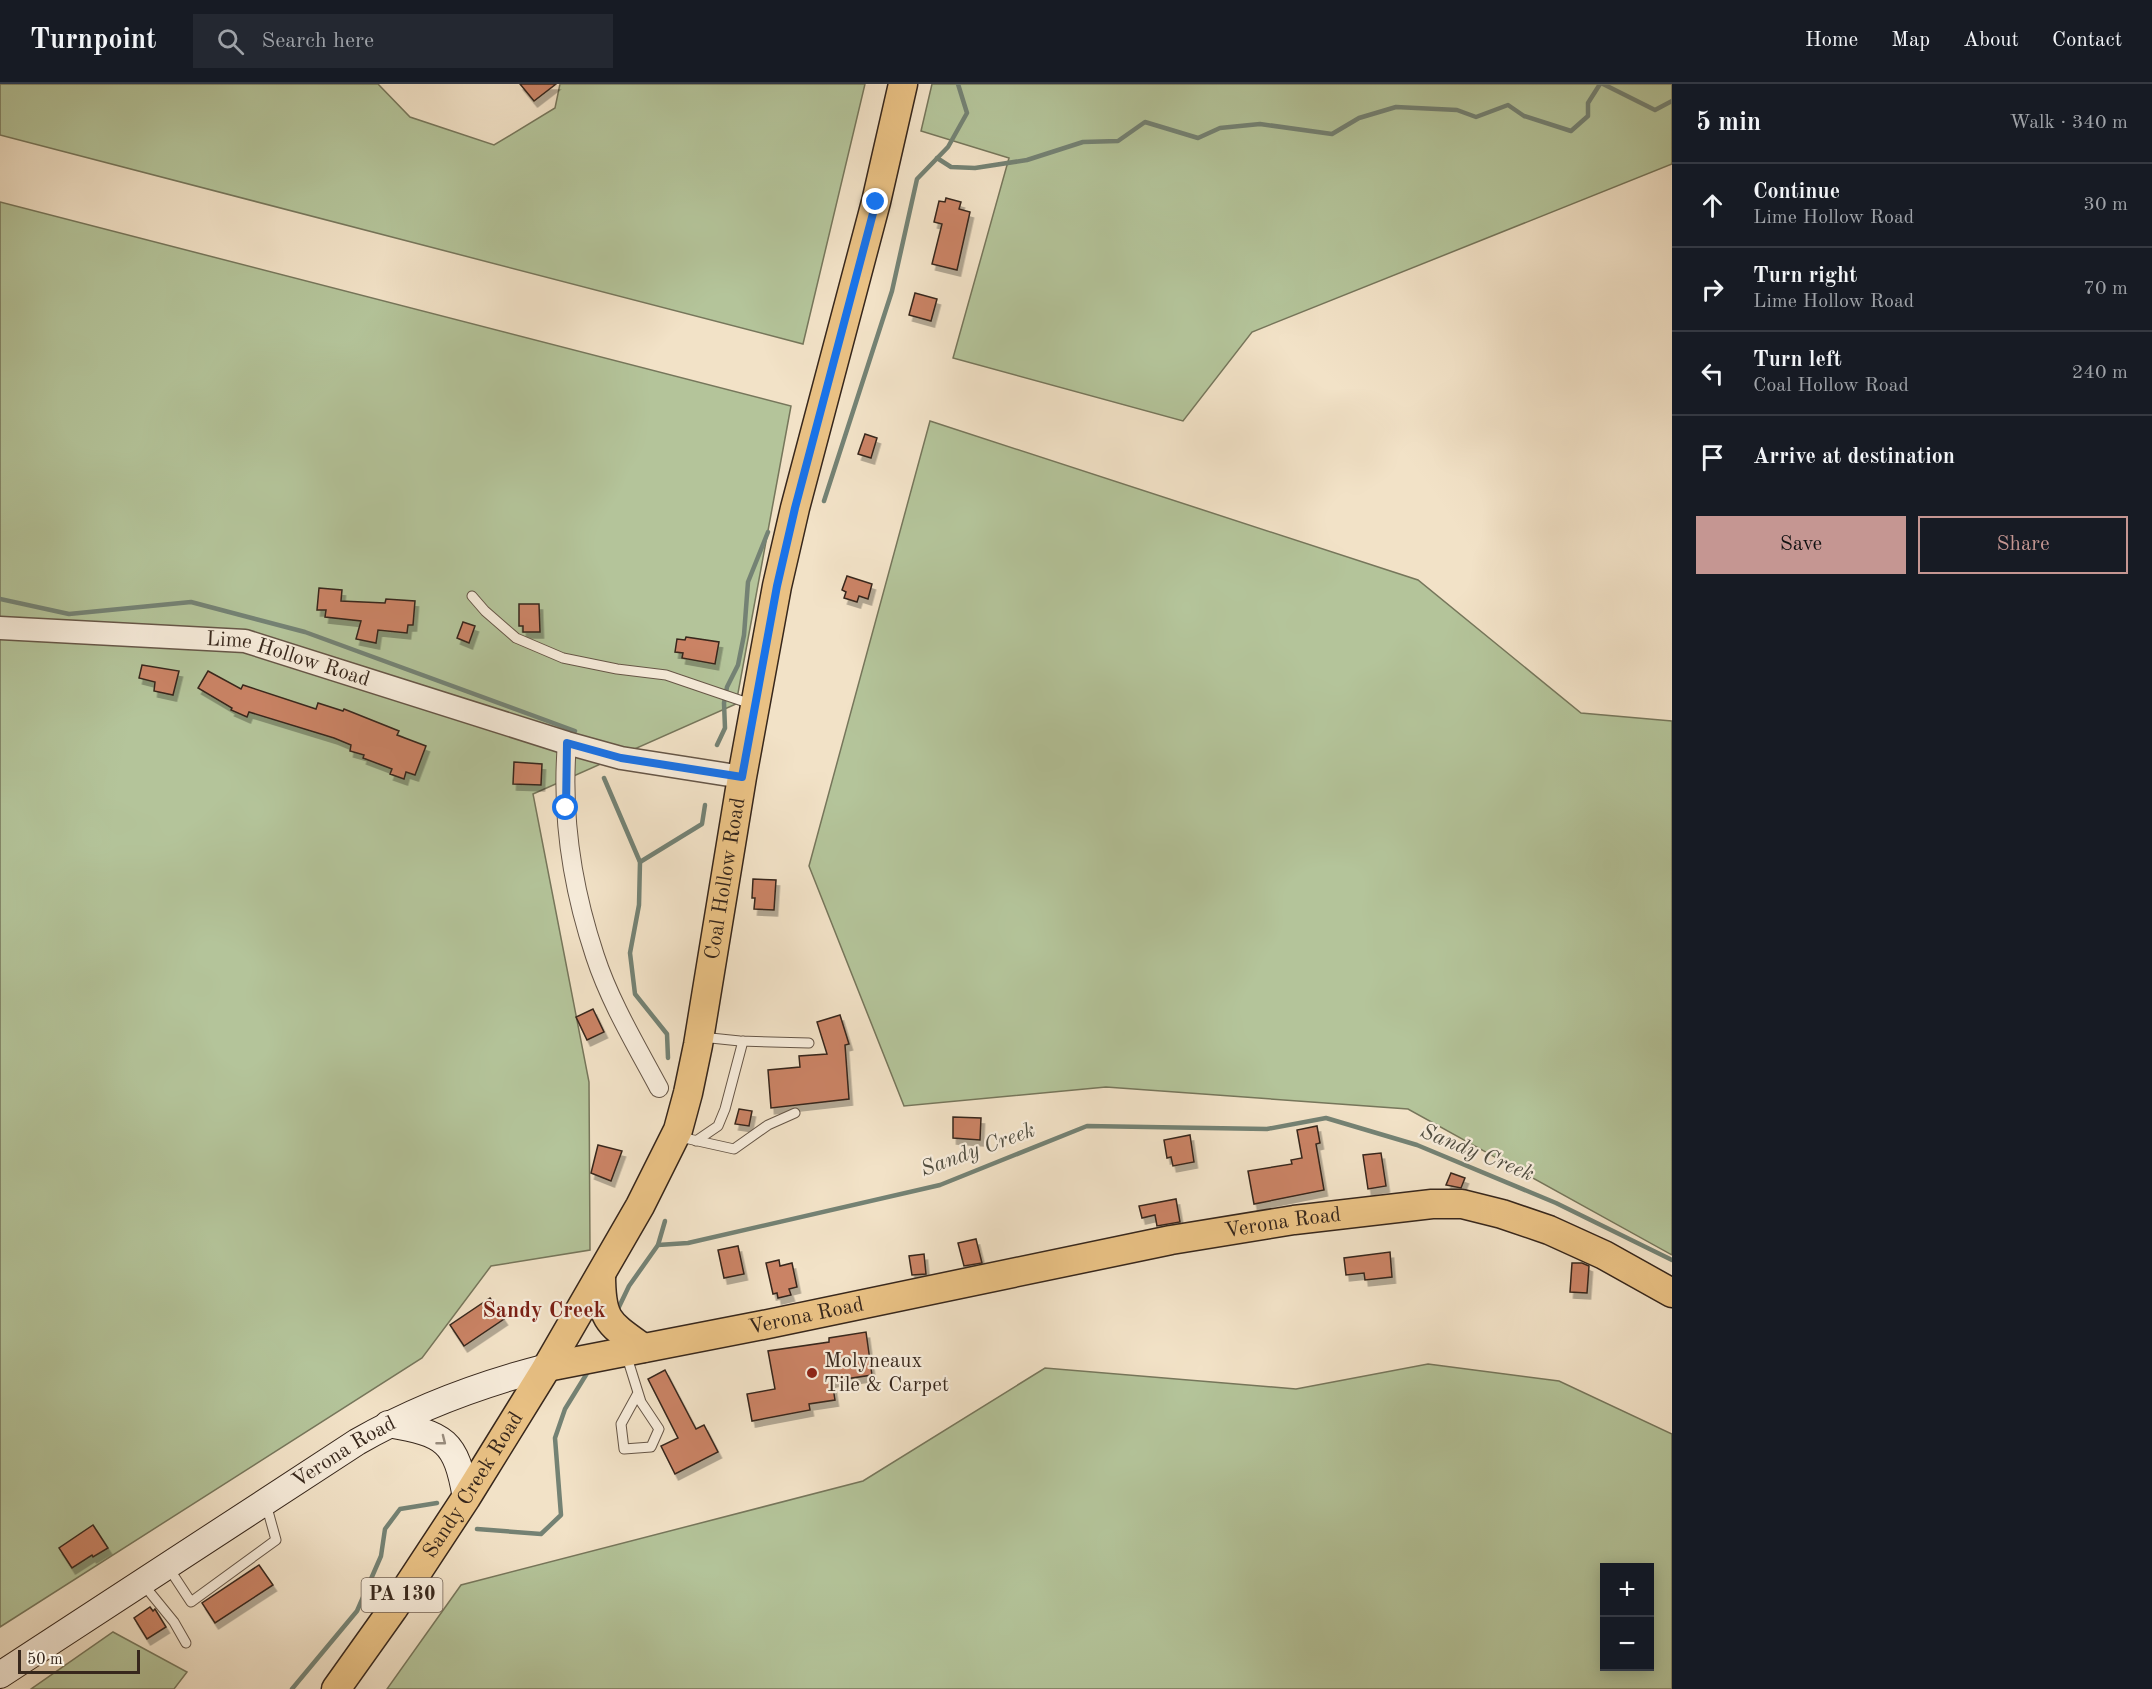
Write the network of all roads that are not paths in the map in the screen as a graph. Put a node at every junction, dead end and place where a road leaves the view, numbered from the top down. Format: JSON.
{"nodes":[{"id":1,"x":903,"y":84,"type":"edge"},
{"id":2,"x":472,"y":596,"type":"dead end"},
{"id":3,"x":0,"y":628,"type":"edge"},
{"id":4,"x":746,"y":702,"type":"junction"},
{"id":5,"x":567,"y":743,"type":"junction"},
{"id":6,"x":742,"y":777,"type":"junction"},
{"id":7,"x":699,"y":1037,"type":"junction"},
{"id":8,"x":743,"y":1041,"type":"junction"},
{"id":9,"x":809,"y":1042,"type":"dead end"},
{"id":10,"x":659,"y":1088,"type":"dead end"},
{"id":11,"x":795,"y":1113,"type":"dead end"},
{"id":12,"x":685,"y":1138,"type":"junction"},
{"id":13,"x":601,"y":1275,"type":"junction"},
{"id":14,"x":1672,"y":1293,"type":"edge"},
{"id":15,"x":613,"y":1342,"type":"junction"},
{"id":16,"x":547,"y":1367,"type":"junction"},
{"id":17,"x":638,"y":1393,"type":"junction"},
{"id":18,"x":388,"y":1424,"type":"junction"},
{"id":19,"x":466,"y":1498,"type":"junction"},
{"id":20,"x":266,"y":1502,"type":"junction"},
{"id":21,"x":168,"y":1566,"type":"junction"},
{"id":22,"x":142,"y":1582,"type":"junction"},
{"id":23,"x":186,"y":1643,"type":"dead end"},
{"id":24,"x":0,"y":1675,"type":"edge"},
{"id":25,"x":336,"y":1689,"type":"edge"}],
"edges":[{"from":1,"to":4,"type":"main road","name":"Coal Hollow Road","number":"PA 130"},
{"from":2,"to":4,"type":"lane"},
{"from":3,"to":5,"type":"street","name":"Lime Hollow Road"},
{"from":4,"to":6,"type":"main road","name":"Coal Hollow Road","number":"PA 130"},
{"from":5,"to":6,"type":"street","name":"Lime Hollow Road"},
{"from":5,"to":10,"type":"street"},
{"from":6,"to":7,"type":"main road","name":"Coal Hollow Road","number":"PA 130"},
{"from":7,"to":8,"type":"lane"},
{"from":7,"to":12,"type":"main road","name":"Coal Hollow Road","number":"PA 130"},
{"from":8,"to":9,"type":"lane"},
{"from":8,"to":12,"type":"lane"},
{"from":11,"to":12,"type":"lane"},
{"from":12,"to":13,"type":"main road","name":"Coal Hollow Road","number":"PA 130"},
{"from":13,"to":15,"type":"main road"},
{"from":13,"to":16,"type":"main road","name":"Coal Hollow Road","number":"PA 130"},
{"from":14,"to":15,"type":"main road","name":"Verona Road"},
{"from":15,"to":16,"type":"main road","name":"Verona Road"},
{"from":15,"to":17,"type":"lane"},
{"from":16,"to":18,"type":"main road","name":"Verona Road"},
{"from":16,"to":19,"type":"main road","name":"Sandy Creek Road","number":"PA 130"},
{"from":17,"to":17,"type":"lane"},
{"from":18,"to":19,"type":"main road","one_way":true},
{"from":18,"to":20,"type":"main road","name":"Verona Road"},
{"from":19,"to":25,"type":"main road","name":"Sandy Creek Road","number":"PA 130"},
{"from":20,"to":21,"type":"main road","name":"Verona Road"},
{"from":20,"to":21,"type":"lane"},
{"from":21,"to":22,"type":"main road","name":"Verona Road"},
{"from":22,"to":23,"type":"lane"},
{"from":22,"to":24,"type":"main road","name":"Verona Road"}]}
